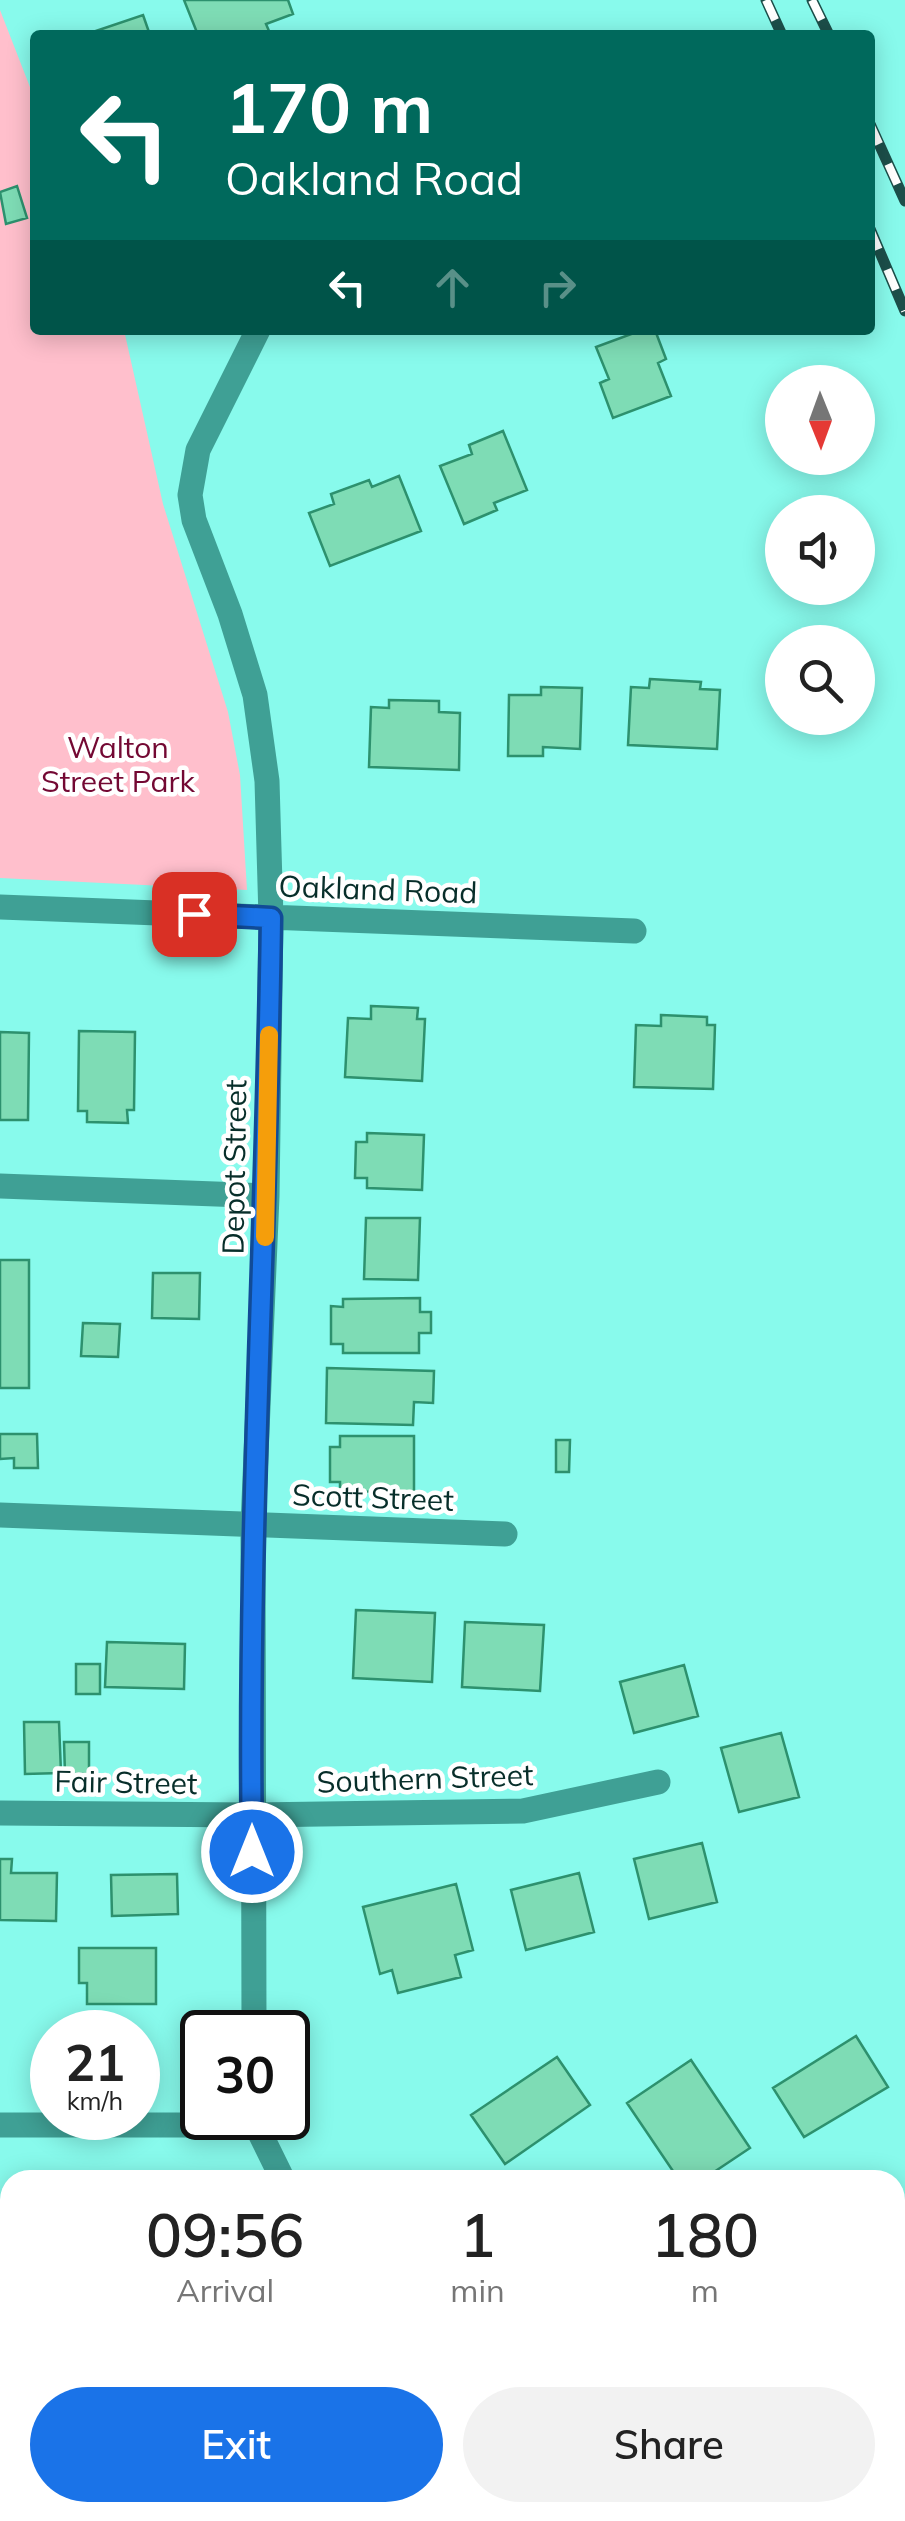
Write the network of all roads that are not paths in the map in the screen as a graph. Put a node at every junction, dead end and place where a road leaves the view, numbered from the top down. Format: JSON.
{"nodes":[{"id":1,"x":256,"y":335,"type":"edge"},
{"id":2,"x":0,"y":906,"type":"edge"},
{"id":3,"x":271,"y":918,"type":"junction"},
{"id":4,"x":634,"y":931,"type":"dead end"},
{"id":5,"x":0,"y":1186,"type":"edge"},
{"id":6,"x":267,"y":1196,"type":"junction"},
{"id":7,"x":0,"y":1515,"type":"edge"},
{"id":8,"x":253,"y":1525,"type":"junction"},
{"id":9,"x":504,"y":1534,"type":"dead end"},
{"id":10,"x":658,"y":1782,"type":"dead end"},
{"id":11,"x":0,"y":1813,"type":"edge"},
{"id":12,"x":251,"y":1815,"type":"junction"},
{"id":13,"x":254,"y":2010,"type":"edge"},
{"id":14,"x":180,"y":2122,"type":"edge"},
{"id":15,"x":0,"y":2125,"type":"edge"},
{"id":16,"x":264,"y":2140,"type":"edge"},
{"id":17,"x":278,"y":2170,"type":"edge"}],
"edges":[{"from":1,"to":3,"type":"street","name":"Depot Street"},
{"from":2,"to":3,"type":"street","name":"Oakland Road"},
{"from":3,"to":4,"type":"street","name":"Oakland Road"},
{"from":3,"to":6,"type":"street","name":"Depot Street"},
{"from":5,"to":6,"type":"street"},
{"from":6,"to":8,"type":"street","name":"Depot Street"},
{"from":7,"to":8,"type":"street","name":"Scott Street"},
{"from":8,"to":9,"type":"street","name":"Scott Street"},
{"from":8,"to":12,"type":"street","name":"Depot Street"},
{"from":10,"to":12,"type":"street","name":"Southern Street"},
{"from":11,"to":12,"type":"street","name":"Fair Street"},
{"from":12,"to":13,"type":"street","name":"Depot Street"},
{"from":14,"to":15,"type":"street"},
{"from":16,"to":17,"type":"street"}]}
